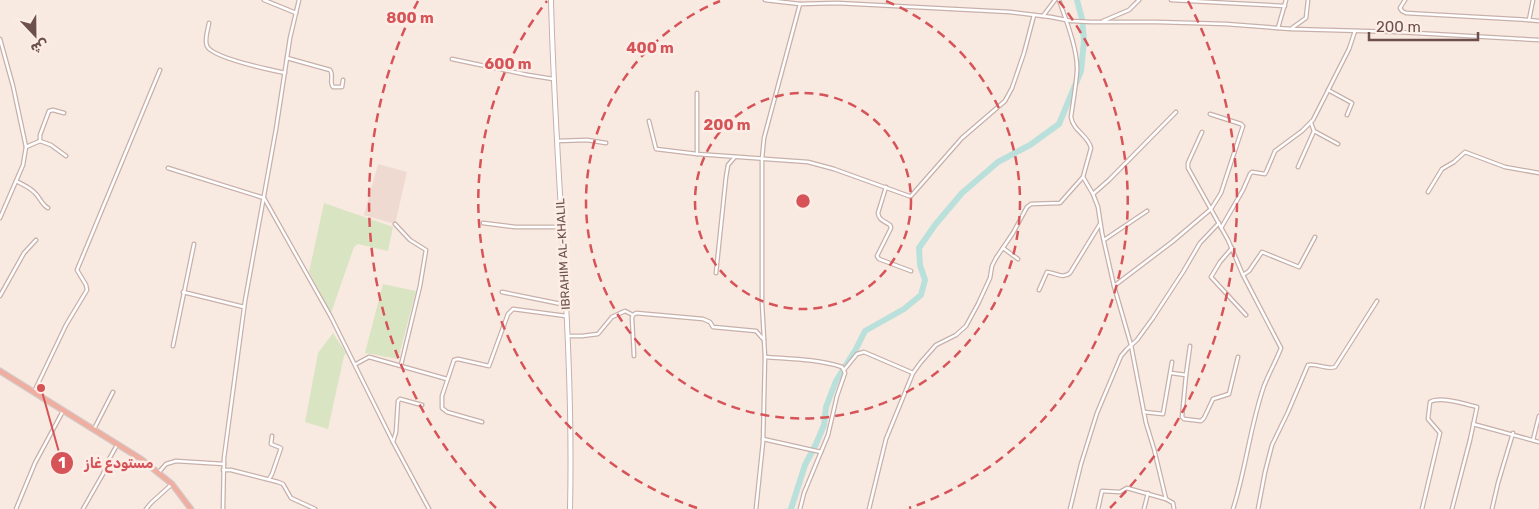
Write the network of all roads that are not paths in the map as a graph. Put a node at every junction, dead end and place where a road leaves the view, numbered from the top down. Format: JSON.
{"nodes":[{"id":1,"x":264,"y":0,"type":"edge"},
{"id":2,"x":299,"y":0,"type":"edge"},
{"id":3,"x":551,"y":0,"type":"edge"},
{"id":4,"x":765,"y":0,"type":"edge"},
{"id":5,"x":1057,"y":0,"type":"edge"},
{"id":6,"x":1139,"y":0,"type":"edge"},
{"id":7,"x":1171,"y":0,"type":"edge"},
{"id":8,"x":1187,"y":0,"type":"edge"},
{"id":9,"x":1286,"y":0,"type":"edge"},
{"id":10,"x":1308,"y":0,"type":"edge"},
{"id":11,"x":1406,"y":0,"type":"edge"},
{"id":12,"x":1532,"y":0,"type":"edge"},
{"id":13,"x":800,"y":4,"type":"junction"},
{"id":14,"x":1284,"y":6,"type":"junction"},
{"id":15,"x":296,"y":13,"type":"junction"},
{"id":16,"x":1034,"y":15,"type":"junction"},
{"id":17,"x":1043,"y":16,"type":"junction"},
{"id":18,"x":1066,"y":20,"type":"junction"},
{"id":19,"x":1529,"y":20,"type":"junction"},
{"id":20,"x":1539,"y":21,"type":"edge"},
{"id":21,"x":1102,"y":22,"type":"junction"},
{"id":22,"x":209,"y":23,"type":"dead end"},
{"id":23,"x":1278,"y":28,"type":"junction"},
{"id":24,"x":1291,"y":29,"type":"junction"},
{"id":25,"x":1355,"y":31,"type":"junction"},
{"id":26,"x":0,"y":39,"type":"edge"},
{"id":27,"x":1539,"y":40,"type":"edge"},
{"id":28,"x":287,"y":58,"type":"junction"},
{"id":29,"x":452,"y":59,"type":"dead end"},
{"id":30,"x":160,"y":70,"type":"dead end"},
{"id":31,"x":284,"y":73,"type":"junction"},
{"id":32,"x":553,"y":79,"type":"junction"},
{"id":33,"x":343,"y":80,"type":"dead end"},
{"id":34,"x":1328,"y":90,"type":"junction"},
{"id":35,"x":697,"y":93,"type":"dead end"},
{"id":36,"x":1176,"y":112,"type":"dead end"},
{"id":37,"x":64,"y":113,"type":"dead end"},
{"id":38,"x":1210,"y":114,"type":"dead end"},
{"id":39,"x":1347,"y":115,"type":"dead end"},
{"id":40,"x":649,"y":121,"type":"dead end"},
{"id":41,"x":1311,"y":123,"type":"junction"},
{"id":42,"x":1314,"y":131,"type":"junction"},
{"id":43,"x":1202,"y":132,"type":"dead end"},
{"id":44,"x":40,"y":141,"type":"junction"},
{"id":45,"x":556,"y":141,"type":"junction"},
{"id":46,"x":606,"y":143,"type":"dead end"},
{"id":47,"x":1338,"y":144,"type":"dead end"},
{"id":48,"x":26,"y":147,"type":"junction"},
{"id":49,"x":697,"y":154,"type":"junction"},
{"id":50,"x":66,"y":156,"type":"dead end"},
{"id":51,"x":735,"y":157,"type":"junction"},
{"id":52,"x":762,"y":159,"type":"junction"},
{"id":53,"x":1298,"y":167,"type":"dead end"},
{"id":54,"x":168,"y":168,"type":"dead end"},
{"id":55,"x":1539,"y":173,"type":"edge"},
{"id":56,"x":1083,"y":177,"type":"junction"},
{"id":57,"x":16,"y":181,"type":"junction"},
{"id":58,"x":886,"y":188,"type":"junction"},
{"id":59,"x":1428,"y":192,"type":"dead end"},
{"id":60,"x":1093,"y":194,"type":"junction"},
{"id":61,"x":264,"y":198,"type":"junction"},
{"id":62,"x":48,"y":208,"type":"dead end"},
{"id":63,"x":1211,"y":208,"type":"junction"},
{"id":64,"x":1147,"y":212,"type":"dead end"},
{"id":65,"x":0,"y":218,"type":"edge"},
{"id":66,"x":483,"y":223,"type":"dead end"},
{"id":67,"x":1219,"y":223,"type":"junction"},
{"id":68,"x":394,"y":224,"type":"dead end"},
{"id":69,"x":1100,"y":224,"type":"junction"},
{"id":70,"x":561,"y":227,"type":"junction"},
{"id":71,"x":1221,"y":228,"type":"junction"},
{"id":72,"x":1315,"y":236,"type":"dead end"},
{"id":73,"x":36,"y":240,"type":"dead end"},
{"id":74,"x":1104,"y":240,"type":"junction"},
{"id":75,"x":194,"y":244,"type":"dead end"},
{"id":76,"x":1003,"y":248,"type":"junction"},
{"id":77,"x":1232,"y":248,"type":"junction"},
{"id":78,"x":1018,"y":259,"type":"dead end"},
{"id":79,"x":911,"y":270,"type":"dead end"},
{"id":80,"x":716,"y":273,"type":"dead end"},
{"id":81,"x":1243,"y":275,"type":"junction"},
{"id":82,"x":1114,"y":286,"type":"junction"},
{"id":83,"x":1039,"y":290,"type":"dead end"},
{"id":84,"x":183,"y":292,"type":"junction"},
{"id":85,"x":502,"y":292,"type":"dead end"},
{"id":86,"x":0,"y":296,"type":"edge"},
{"id":87,"x":1377,"y":301,"type":"dead end"},
{"id":88,"x":566,"y":304,"type":"junction"},
{"id":89,"x":244,"y":307,"type":"junction"},
{"id":90,"x":634,"y":315,"type":"junction"},
{"id":91,"x":1246,"y":315,"type":"dead end"},
{"id":92,"x":566,"y":316,"type":"junction"},
{"id":93,"x":567,"y":336,"type":"junction"},
{"id":94,"x":764,"y":340,"type":"junction"},
{"id":95,"x":1131,"y":345,"type":"junction"},
{"id":96,"x":173,"y":346,"type":"dead end"},
{"id":97,"x":1190,"y":346,"type":"dead end"},
{"id":98,"x":634,"y":356,"type":"dead end"},
{"id":99,"x":765,"y":357,"type":"junction"},
{"id":100,"x":1238,"y":357,"type":"dead end"},
{"id":101,"x":1172,"y":362,"type":"dead end"},
{"id":102,"x":355,"y":364,"type":"junction"},
{"id":103,"x":401,"y":365,"type":"junction"},
{"id":104,"x":844,"y":370,"type":"junction"},
{"id":105,"x":0,"y":371,"type":"edge"},
{"id":106,"x":913,"y":373,"type":"junction"},
{"id":107,"x":1171,"y":373,"type":"junction"},
{"id":108,"x":1186,"y":375,"type":"junction"},
{"id":109,"x":447,"y":379,"type":"junction"},
{"id":110,"x":34,"y":392,"type":"junction"},
{"id":111,"x":113,"y":392,"type":"dead end"},
{"id":112,"x":422,"y":405,"type":"dead end"},
{"id":113,"x":63,"y":410,"type":"junction"},
{"id":114,"x":1144,"y":412,"type":"junction"},
{"id":115,"x":1539,"y":416,"type":"edge"},
{"id":116,"x":482,"y":422,"type":"dead end"},
{"id":117,"x":1473,"y":424,"type":"junction"},
{"id":118,"x":94,"y":429,"type":"junction"},
{"id":119,"x":1513,"y":433,"type":"junction"},
{"id":120,"x":272,"y":436,"type":"dead end"},
{"id":121,"x":763,"y":439,"type":"junction"},
{"id":122,"x":1533,"y":440,"type":"junction"},
{"id":123,"x":393,"y":442,"type":"junction"},
{"id":124,"x":1539,"y":442,"type":"edge"},
{"id":125,"x":118,"y":444,"type":"junction"},
{"id":126,"x":821,"y":452,"type":"junction"},
{"id":127,"x":224,"y":464,"type":"junction"},
{"id":128,"x":223,"y":470,"type":"junction"},
{"id":129,"x":159,"y":472,"type":"junction"},
{"id":130,"x":269,"y":479,"type":"junction"},
{"id":131,"x":172,"y":484,"type":"junction"},
{"id":132,"x":1148,"y":493,"type":"junction"},
{"id":133,"x":1166,"y":499,"type":"junction"},
{"id":134,"x":16,"y":509,"type":"edge"},
{"id":135,"x":83,"y":509,"type":"edge"},
{"id":136,"x":146,"y":509,"type":"edge"},
{"id":137,"x":191,"y":509,"type":"edge"},
{"id":138,"x":223,"y":509,"type":"edge"},
{"id":139,"x":315,"y":509,"type":"edge"},
{"id":140,"x":429,"y":509,"type":"edge"},
{"id":141,"x":570,"y":509,"type":"edge"},
{"id":142,"x":756,"y":509,"type":"edge"},
{"id":143,"x":800,"y":509,"type":"edge"},
{"id":144,"x":869,"y":509,"type":"edge"},
{"id":145,"x":1070,"y":509,"type":"edge"},
{"id":146,"x":1098,"y":509,"type":"edge"},
{"id":147,"x":1144,"y":509,"type":"edge"},
{"id":148,"x":1174,"y":509,"type":"edge"},
{"id":149,"x":1233,"y":509,"type":"edge"},
{"id":150,"x":1258,"y":509,"type":"edge"},
{"id":151,"x":1422,"y":509,"type":"edge"},
{"id":152,"x":1452,"y":509,"type":"edge"},
{"id":153,"x":1492,"y":509,"type":"edge"}],
"edges":[{"from":1,"to":15,"type":"street"},
{"from":2,"to":15,"type":"street"},
{"from":3,"to":32,"type":"street","name":"IBRAHIM AL-KHALIL"},
{"from":4,"to":13,"type":"street"},
{"from":5,"to":17,"type":"street"},
{"from":5,"to":18,"type":"street"},
{"from":6,"to":21,"type":"street"},
{"from":7,"to":8,"type":"street"},
{"from":8,"to":14,"type":"street"},
{"from":9,"to":14,"type":"street"},
{"from":10,"to":24,"type":"street"},
{"from":11,"to":19,"type":"street"},
{"from":12,"to":19,"type":"street"},
{"from":13,"to":16,"type":"street"},
{"from":13,"to":52,"type":"street"},
{"from":14,"to":23,"type":"street"},
{"from":15,"to":28,"type":"street"},
{"from":16,"to":17,"type":"street"},
{"from":16,"to":58,"type":"street"},
{"from":17,"to":18,"type":"street"},
{"from":18,"to":21,"type":"street"},
{"from":18,"to":56,"type":"street"},
{"from":19,"to":20,"type":"street"},
{"from":21,"to":23,"type":"street"},
{"from":22,"to":31,"type":"street"},
{"from":23,"to":24,"type":"street"},
{"from":24,"to":25,"type":"street"},
{"from":25,"to":27,"type":"street"},
{"from":25,"to":34,"type":"street"},
{"from":26,"to":48,"type":"street"},
{"from":28,"to":31,"type":"street"},
{"from":28,"to":33,"type":"street"},
{"from":29,"to":32,"type":"street"},
{"from":30,"to":110,"type":"street"},
{"from":31,"to":61,"type":"street"},
{"from":32,"to":45,"type":"street","name":"IBRAHIM AL-KHALIL"},
{"from":34,"to":39,"type":"street"},
{"from":34,"to":41,"type":"street"},
{"from":35,"to":49,"type":"street"},
{"from":36,"to":60,"type":"street"},
{"from":37,"to":44,"type":"street"},
{"from":38,"to":63,"type":"street"},
{"from":40,"to":49,"type":"street"},
{"from":41,"to":42,"type":"street"},
{"from":41,"to":71,"type":"street"},
{"from":42,"to":47,"type":"street"},
{"from":42,"to":53,"type":"street"},
{"from":43,"to":63,"type":"street"},
{"from":44,"to":48,"type":"street"},
{"from":44,"to":50,"type":"street"},
{"from":45,"to":46,"type":"street"},
{"from":45,"to":70,"type":"street","name":"IBRAHIM AL-KHALIL"},
{"from":48,"to":57,"type":"street"},
{"from":49,"to":51,"type":"street"},
{"from":51,"to":52,"type":"street"},
{"from":51,"to":80,"type":"street"},
{"from":52,"to":58,"type":"street"},
{"from":52,"to":94,"type":"street"},
{"from":54,"to":61,"type":"street"},
{"from":55,"to":59,"type":"street"},
{"from":56,"to":60,"type":"street"},
{"from":56,"to":76,"type":"street"},
{"from":57,"to":62,"type":"street"},
{"from":57,"to":65,"type":"street"},
{"from":58,"to":79,"type":"street"},
{"from":60,"to":69,"type":"street"},
{"from":61,"to":89,"type":"street"},
{"from":61,"to":102,"type":"street"},
{"from":63,"to":67,"type":"street"},
{"from":63,"to":82,"type":"street"},
{"from":64,"to":74,"type":"street"},
{"from":66,"to":70,"type":"street"},
{"from":67,"to":71,"type":"street"},
{"from":67,"to":95,"type":"street"},
{"from":68,"to":103,"type":"street"},
{"from":69,"to":74,"type":"street"},
{"from":69,"to":83,"type":"street"},
{"from":70,"to":88,"type":"street","name":"IBRAHIM AL-KHALIL"},
{"from":71,"to":77,"type":"street"},
{"from":72,"to":81,"type":"street"},
{"from":73,"to":86,"type":"street"},
{"from":74,"to":82,"type":"street"},
{"from":75,"to":84,"type":"street"},
{"from":76,"to":78,"type":"street"},
{"from":76,"to":106,"type":"street"},
{"from":77,"to":81,"type":"street"},
{"from":77,"to":91,"type":"street"},
{"from":81,"to":149,"type":"street"},
{"from":82,"to":95,"type":"street"},
{"from":84,"to":89,"type":"street"},
{"from":84,"to":96,"type":"street"},
{"from":85,"to":88,"type":"street"},
{"from":87,"to":150,"type":"street"},
{"from":88,"to":92,"type":"street","name":"IBRAHIM AL-KHALIL"},
{"from":89,"to":127,"type":"street"},
{"from":90,"to":93,"type":"street"},
{"from":90,"to":94,"type":"street"},
{"from":90,"to":98,"type":"street"},
{"from":92,"to":93,"type":"street","name":"IBRAHIM AL-KHALIL"},
{"from":92,"to":109,"type":"street"},
{"from":93,"to":141,"type":"street","name":"IBRAHIM AL-KHALIL"},
{"from":94,"to":99,"type":"street"},
{"from":95,"to":114,"type":"street"},
{"from":95,"to":145,"type":"street"},
{"from":97,"to":108,"type":"street"},
{"from":99,"to":104,"type":"street"},
{"from":99,"to":121,"type":"street"},
{"from":100,"to":108,"type":"street"},
{"from":101,"to":107,"type":"street"},
{"from":102,"to":103,"type":"street"},
{"from":102,"to":123,"type":"street"},
{"from":103,"to":109,"type":"street"},
{"from":104,"to":106,"type":"street"},
{"from":104,"to":126,"type":"street"},
{"from":105,"to":110,"type":"highway"},
{"from":106,"to":144,"type":"street"},
{"from":107,"to":108,"type":"street"},
{"from":107,"to":114,"type":"street"},
{"from":109,"to":116,"type":"street"},
{"from":110,"to":113,"type":"highway"},
{"from":111,"to":118,"type":"street"},
{"from":112,"to":123,"type":"street"},
{"from":113,"to":118,"type":"highway"},
{"from":113,"to":134,"type":"street"},
{"from":114,"to":133,"type":"street"},
{"from":115,"to":122,"type":"street"},
{"from":117,"to":119,"type":"street"},
{"from":117,"to":151,"type":"street"},
{"from":117,"to":152,"type":"street"},
{"from":118,"to":125,"type":"highway"},
{"from":119,"to":122,"type":"street"},
{"from":119,"to":153,"type":"street"},
{"from":120,"to":130,"type":"street"},
{"from":121,"to":126,"type":"street"},
{"from":121,"to":142,"type":"street"},
{"from":122,"to":124,"type":"street"},
{"from":123,"to":140,"type":"street"},
{"from":125,"to":129,"type":"highway"},
{"from":125,"to":135,"type":"street"},
{"from":126,"to":143,"type":"street"},
{"from":127,"to":128,"type":"street"},
{"from":127,"to":129,"type":"street"},
{"from":128,"to":130,"type":"street"},
{"from":128,"to":138,"type":"street"},
{"from":129,"to":131,"type":"highway"},
{"from":130,"to":139,"type":"street"},
{"from":131,"to":136,"type":"street"},
{"from":131,"to":137,"type":"highway"},
{"from":132,"to":133,"type":"street"},
{"from":132,"to":146,"type":"street"},
{"from":132,"to":147,"type":"street"},
{"from":133,"to":148,"type":"street"}]}
